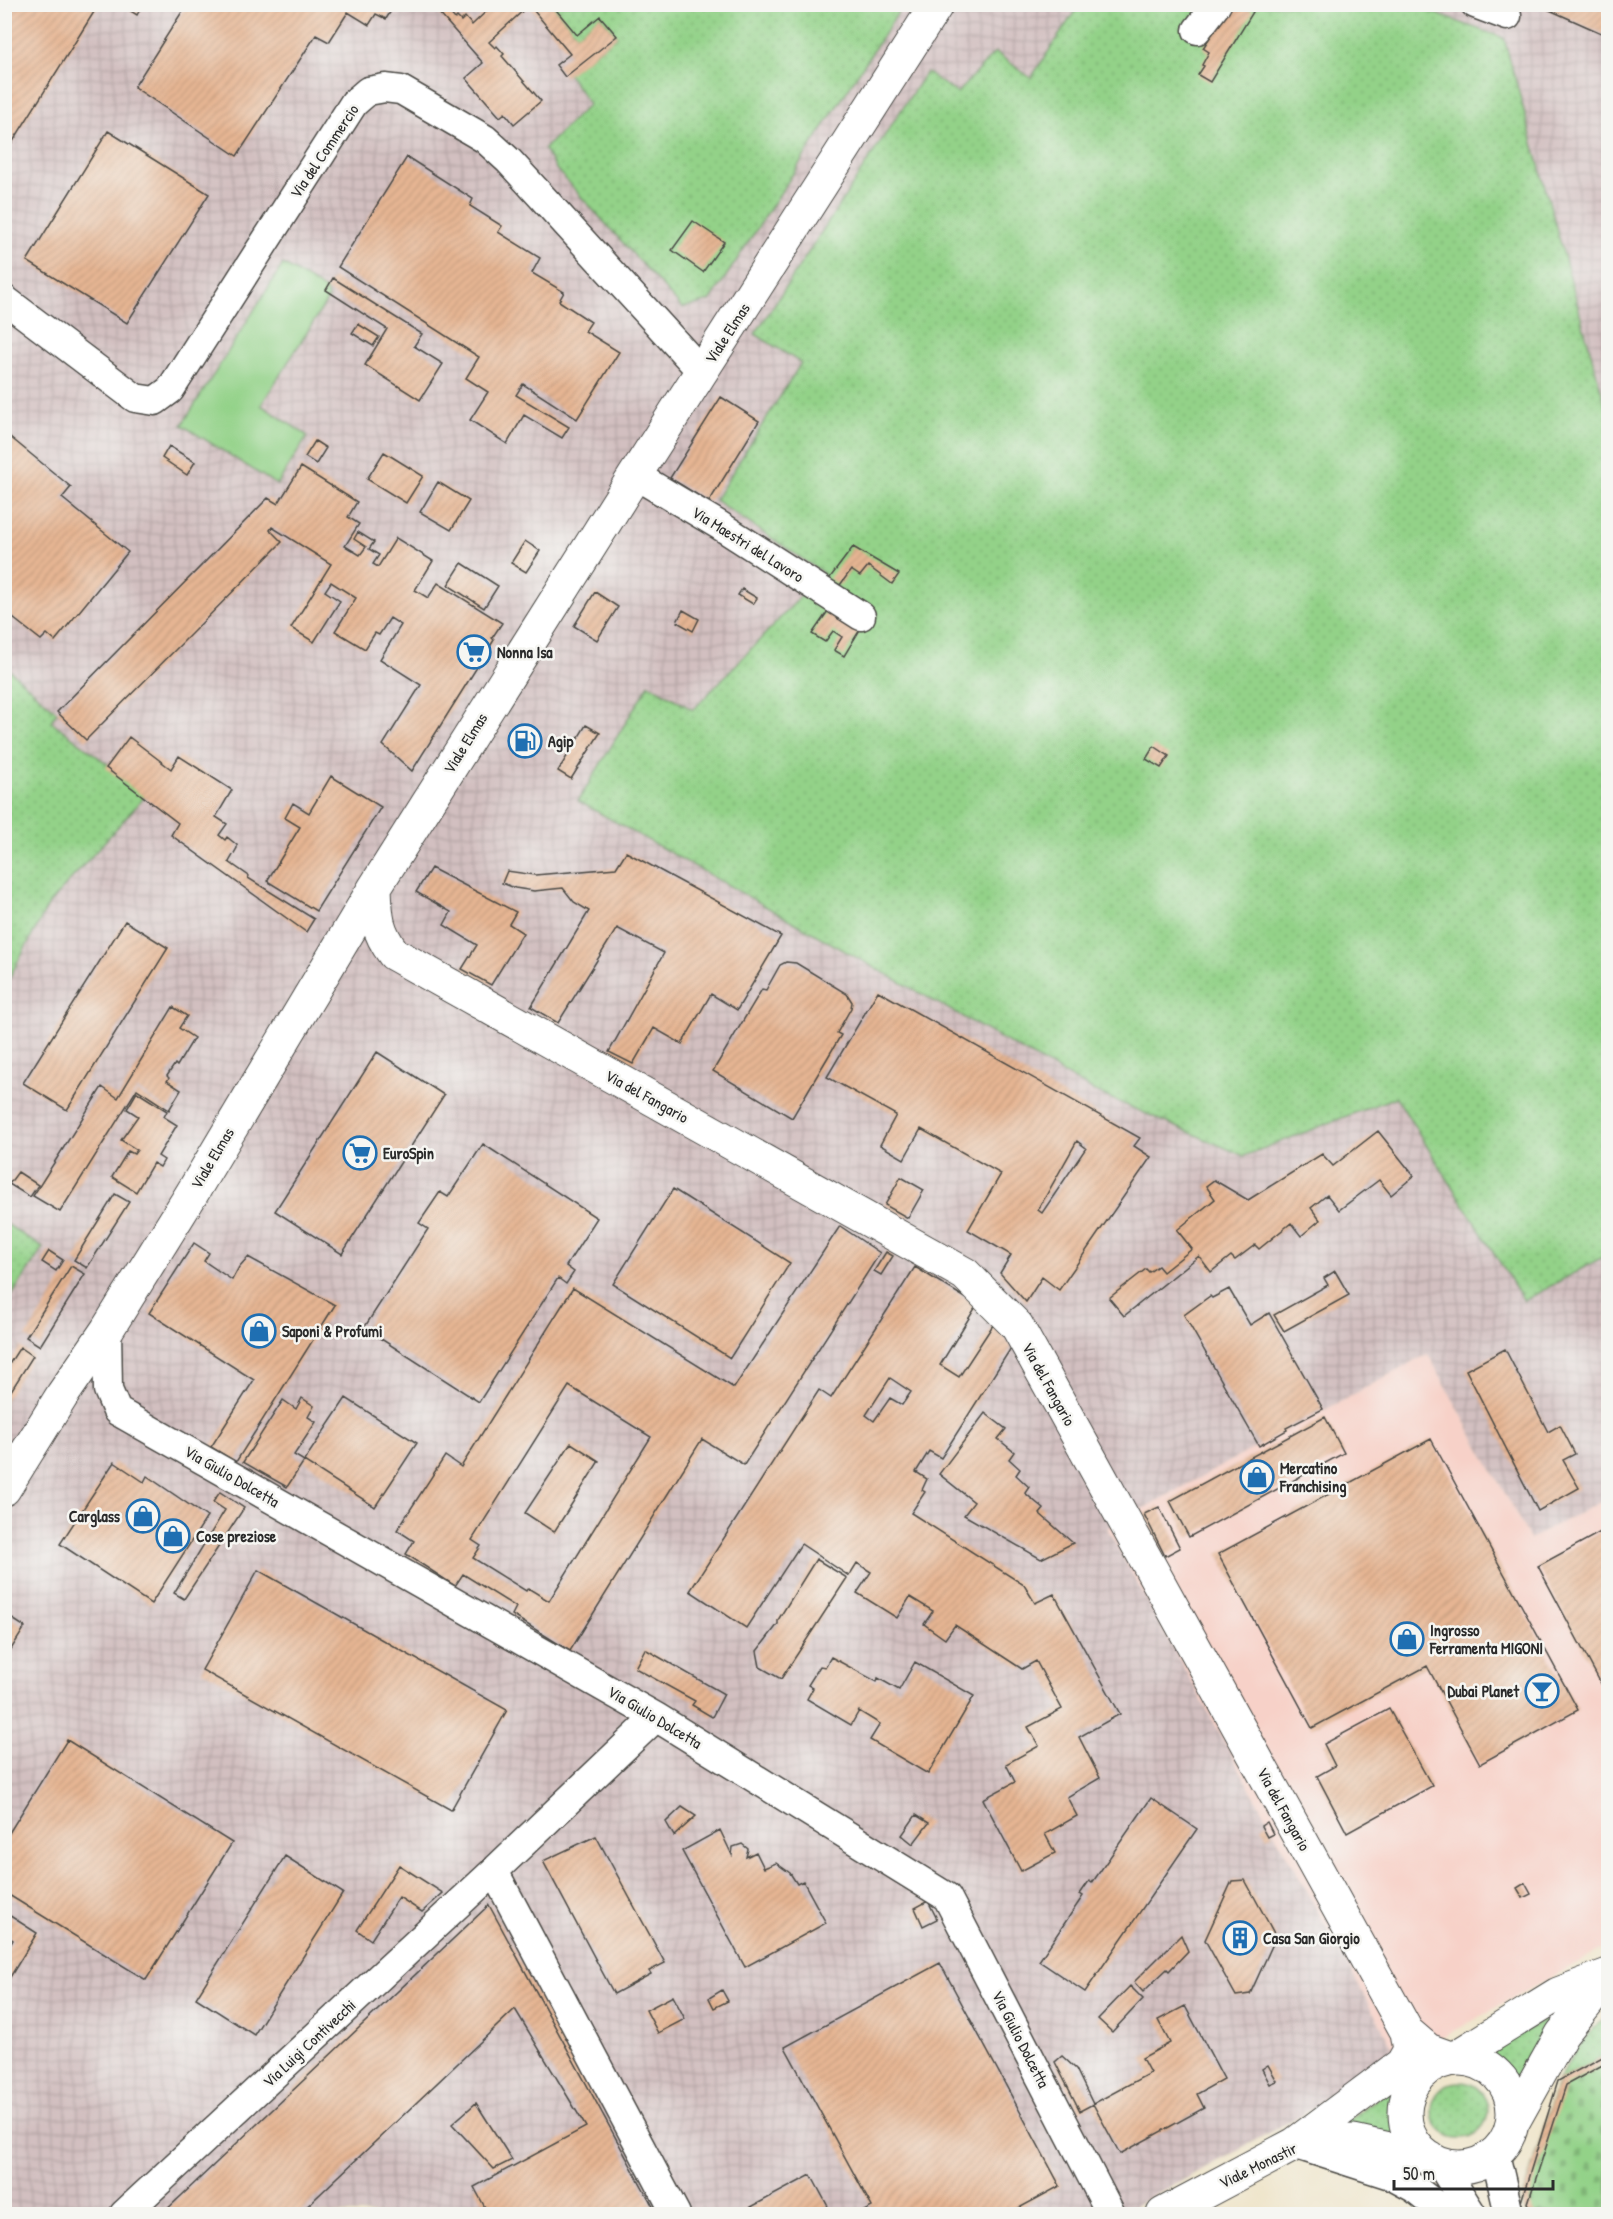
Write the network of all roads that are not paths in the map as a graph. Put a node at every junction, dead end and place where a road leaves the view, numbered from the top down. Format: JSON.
{"nodes":[{"id":1,"x":937,"y":4,"type":"edge"},
{"id":2,"x":1217,"y":4,"type":"edge"},
{"id":3,"x":1475,"y":4,"type":"edge"},
{"id":4,"x":1507,"y":16,"type":"dead end"},
{"id":5,"x":1197,"y":30,"type":"dead end"},
{"id":6,"x":4,"y":299,"type":"edge"},
{"id":7,"x":702,"y":372,"type":"junction"},
{"id":8,"x":635,"y":475,"type":"junction"},
{"id":9,"x":861,"y":616,"type":"dead end"},
{"id":10,"x":375,"y":887,"type":"junction"},
{"id":11,"x":394,"y":954,"type":"junction"},
{"id":12,"x":320,"y":977,"type":"junction"},
{"id":13,"x":107,"y":1330,"type":"junction"},
{"id":14,"x":8,"y":1476,"type":"edge"},
{"id":15,"x":656,"y":1717,"type":"junction"},
{"id":16,"x":494,"y":1871,"type":"junction"},
{"id":17,"x":1608,"y":1976,"type":"edge"},
{"id":18,"x":1407,"y":2032,"type":"junction"},
{"id":19,"x":1453,"y":2059,"type":"junction"},
{"id":20,"x":1513,"y":2122,"type":"junction"},
{"id":21,"x":1295,"y":2144,"type":"junction"},
{"id":22,"x":1495,"y":2154,"type":"junction"},
{"id":23,"x":1435,"y":2161,"type":"junction"},
{"id":24,"x":124,"y":2214,"type":"edge"},
{"id":25,"x":676,"y":2214,"type":"edge"},
{"id":26,"x":1111,"y":2214,"type":"edge"},
{"id":27,"x":1162,"y":2214,"type":"edge"},
{"id":28,"x":1447,"y":2214,"type":"edge"},
{"id":29,"x":1472,"y":2214,"type":"edge"},
{"id":30,"x":1509,"y":2214,"type":"edge"}],
"edges":[{"from":1,"to":7,"type":"main road","name":"Viale Elmas"},
{"from":2,"to":5,"type":"street"},
{"from":3,"to":4,"type":"street"},
{"from":6,"to":7,"type":"street","name":"Via del Commercio"},
{"from":7,"to":8,"type":"main road","name":"Viale Elmas"},
{"from":8,"to":9,"type":"street","name":"Via Maestri del Lavoro"},
{"from":8,"to":10,"type":"main road","name":"Viale Elmas"},
{"from":10,"to":11,"type":"main road"},
{"from":10,"to":12,"type":"main road","name":"Viale Elmas"},
{"from":11,"to":12,"type":"main road"},
{"from":11,"to":18,"type":"main road","name":"Via del Fangario"},
{"from":12,"to":13,"type":"main road","name":"Viale Elmas"},
{"from":13,"to":14,"type":"main road","name":"Viale Elmas"},
{"from":13,"to":15,"type":"street","name":"Via Giulio Dolcetta"},
{"from":15,"to":16,"type":"street","name":"Via Luigi Contivecchi"},
{"from":15,"to":26,"type":"street","name":"Via Giulio Dolcetta"},
{"from":16,"to":24,"type":"street","name":"Via Luigi Contivecchi"},
{"from":16,"to":25,"type":"street"},
{"from":17,"to":19,"type":"main road"},
{"from":17,"to":20,"type":"main road"},
{"from":18,"to":19,"type":"main road","name":"Via del Fangario"},
{"from":18,"to":21,"type":"main road"},
{"from":19,"to":20,"type":"main road"},
{"from":19,"to":23,"type":"main road"},
{"from":20,"to":22,"type":"main road"},
{"from":21,"to":23,"type":"main road","name":"Viale Monastir"},
{"from":21,"to":27,"type":"main road","name":"Viale Monastir"},
{"from":21,"to":28,"type":"street"},
{"from":22,"to":23,"type":"main road"},
{"from":22,"to":30,"type":"street"},
{"from":23,"to":29,"type":"street"}]}
